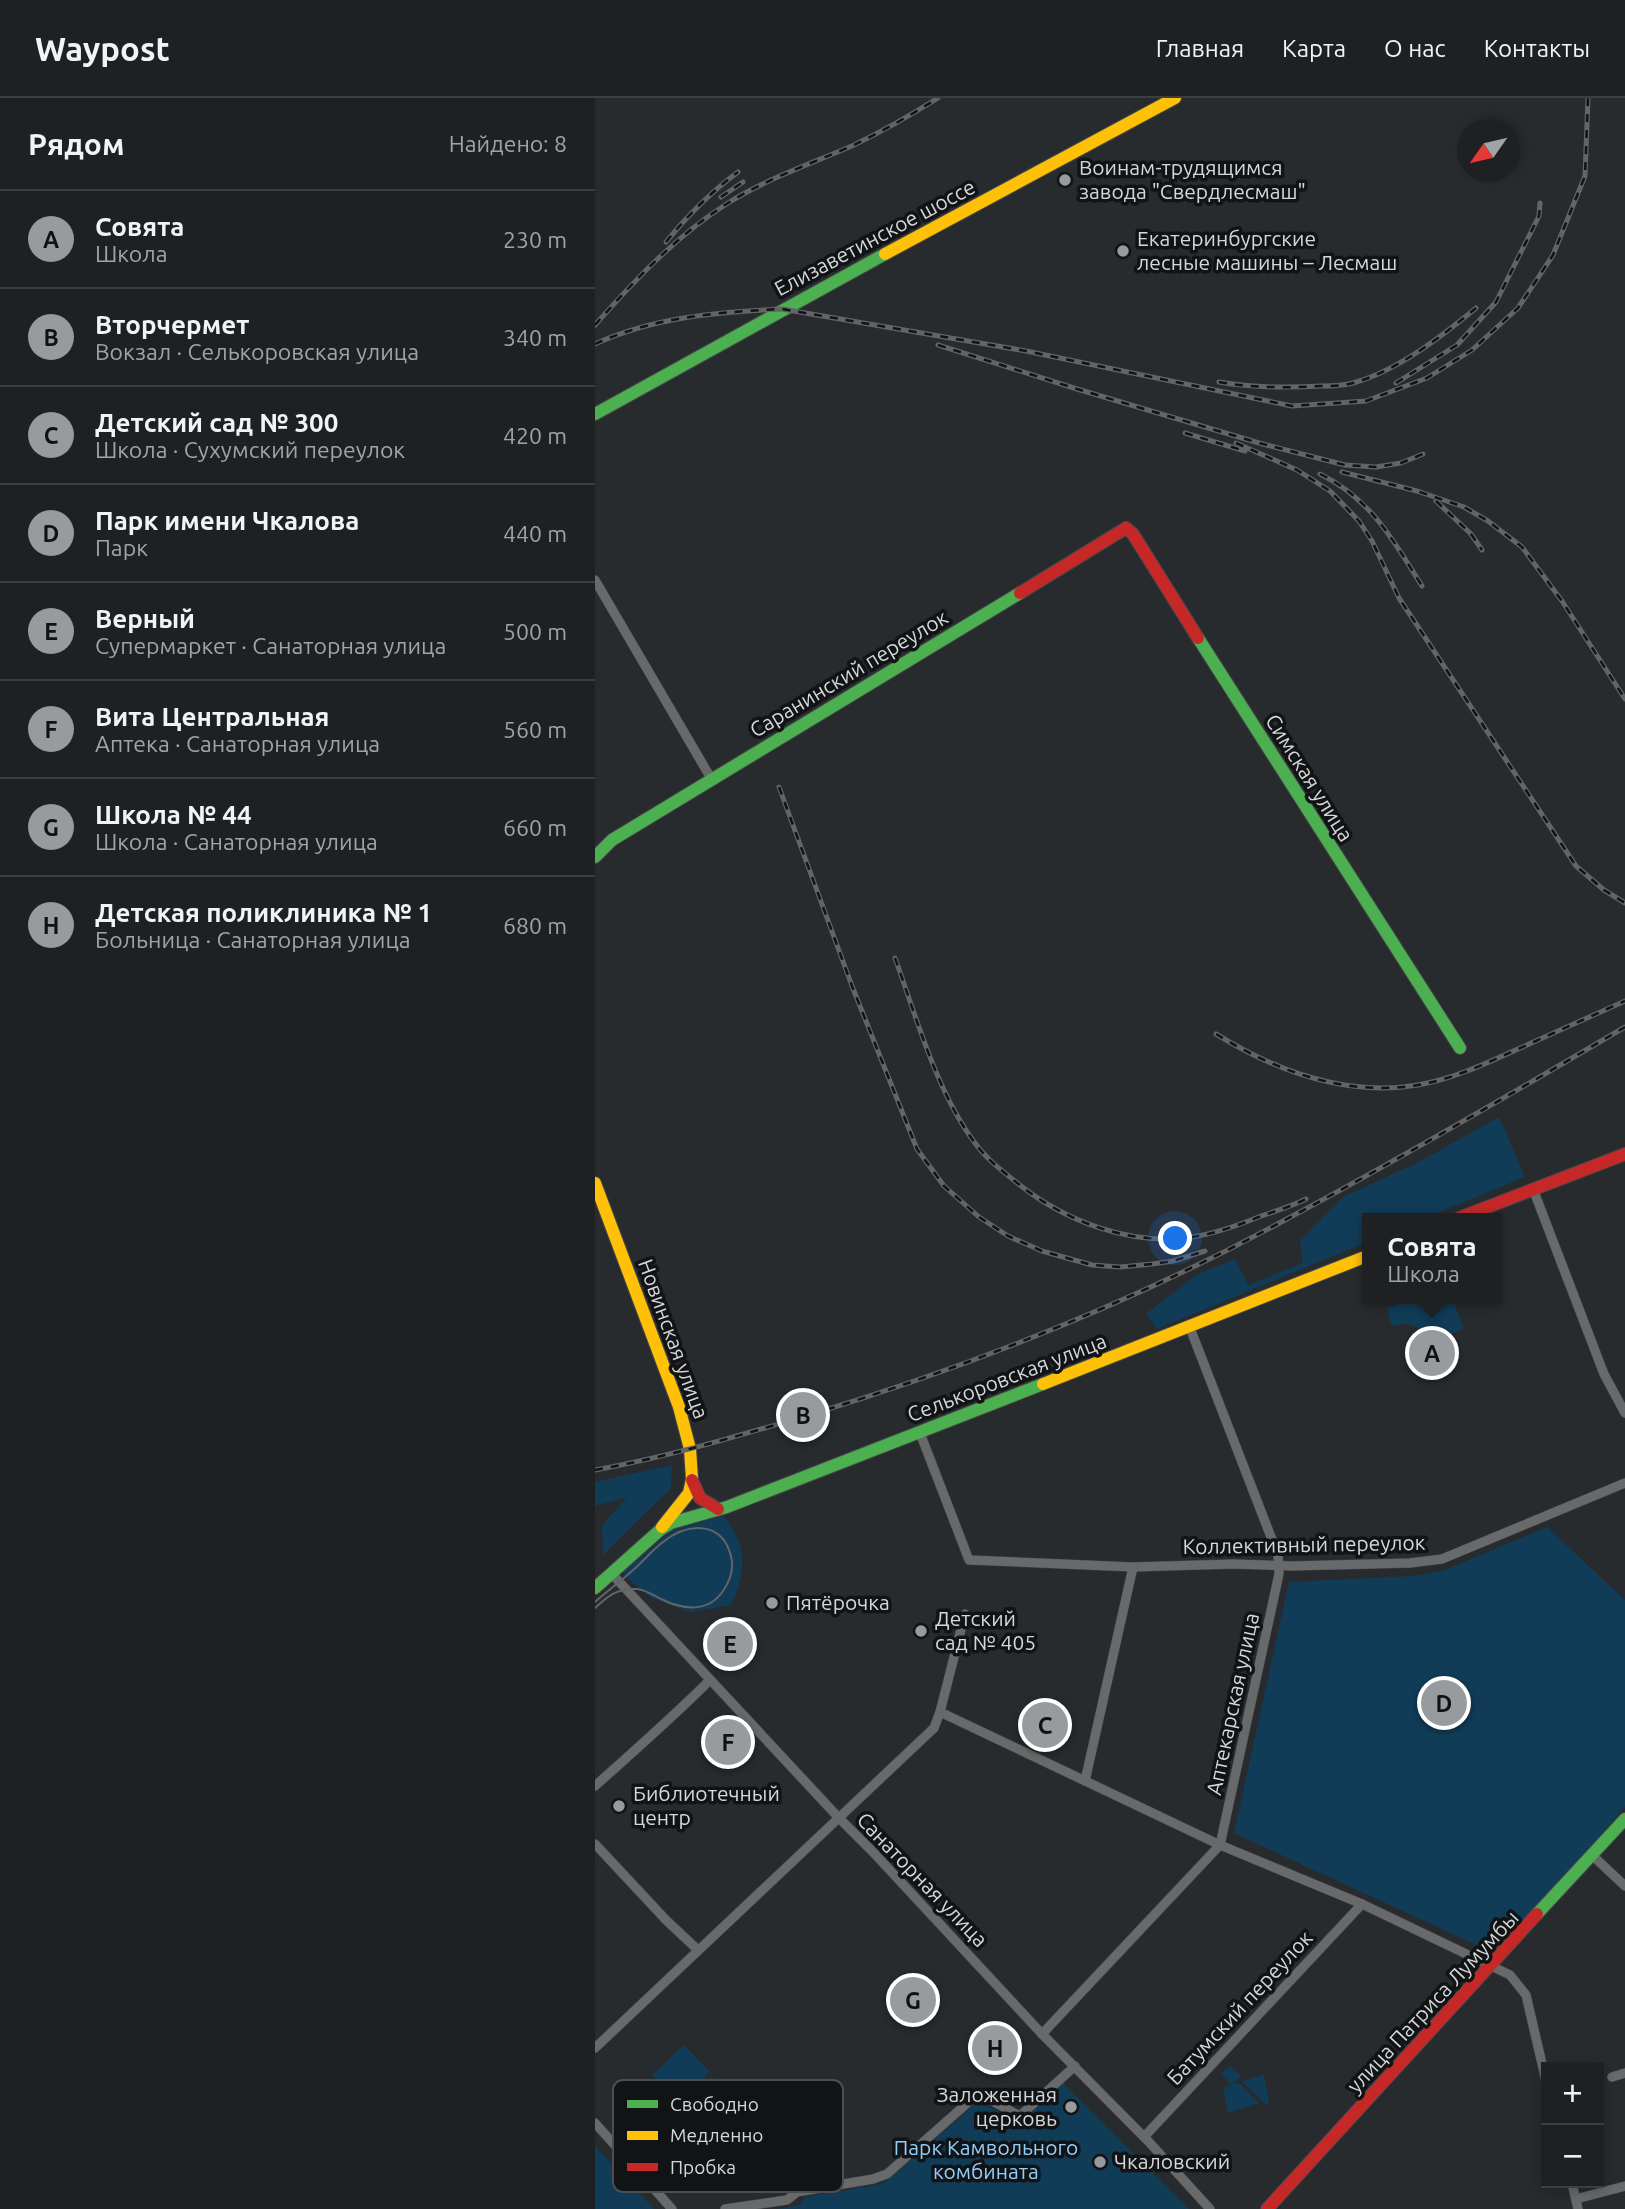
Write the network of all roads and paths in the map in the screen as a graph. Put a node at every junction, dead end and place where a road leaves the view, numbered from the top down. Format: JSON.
{"nodes":[{"id":1,"x":1174,"y":98,"type":"edge"},
{"id":2,"x":595,"y":414,"type":"edge"},
{"id":3,"x":1126,"y":528,"type":"joint"},
{"id":4,"x":595,"y":580,"type":"edge"},
{"id":5,"x":712,"y":780,"type":"junction"},
{"id":6,"x":595,"y":857,"type":"edge"},
{"id":7,"x":1460,"y":1048,"type":"dead end"},
{"id":8,"x":1625,"y":1154,"type":"edge"},
{"id":9,"x":595,"y":1183,"type":"edge"},
{"id":10,"x":1533,"y":1189,"type":"junction"},
{"id":11,"x":1472,"y":1213,"type":"edge"},
{"id":12,"x":1362,"y":1258,"type":"edge"},
{"id":13,"x":1189,"y":1328,"type":"junction"},
{"id":14,"x":1625,"y":1413,"type":"edge"},
{"id":15,"x":920,"y":1433,"type":"junction"},
{"id":16,"x":692,"y":1479,"type":"junction"},
{"id":17,"x":1625,"y":1483,"type":"edge"},
{"id":18,"x":719,"y":1509,"type":"junction"},
{"id":19,"x":660,"y":1530,"type":"junction"},
{"id":20,"x":1279,"y":1565,"type":"junction"},
{"id":21,"x":1133,"y":1567,"type":"junction"},
{"id":22,"x":611,"y":1573,"type":"junction"},
{"id":23,"x":595,"y":1588,"type":"edge"},
{"id":24,"x":965,"y":1614,"type":"dead end"},
{"id":25,"x":710,"y":1680,"type":"junction"},
{"id":26,"x":940,"y":1712,"type":"junction"},
{"id":27,"x":1085,"y":1781,"type":"junction"},
{"id":28,"x":595,"y":1786,"type":"edge"},
{"id":29,"x":838,"y":1817,"type":"junction"},
{"id":30,"x":1625,"y":1819,"type":"edge"},
{"id":31,"x":595,"y":1844,"type":"edge"},
{"id":32,"x":1220,"y":1845,"type":"junction"},
{"id":33,"x":1592,"y":1856,"type":"junction"},
{"id":34,"x":1625,"y":1885,"type":"edge"},
{"id":35,"x":1362,"y":1904,"type":"junction"},
{"id":36,"x":698,"y":1950,"type":"junction"},
{"id":37,"x":1493,"y":1965,"type":"junction"},
{"id":38,"x":1042,"y":2034,"type":"junction"},
{"id":39,"x":595,"y":2048,"type":"edge"},
{"id":40,"x":1542,"y":2062,"type":"edge"},
{"id":41,"x":1075,"y":2066,"type":"junction"},
{"id":42,"x":1625,"y":2073,"type":"edge"},
{"id":43,"x":1612,"y":2077,"type":"dead end"},
{"id":44,"x":595,"y":2123,"type":"edge"},
{"id":45,"x":1144,"y":2137,"type":"junction"},
{"id":46,"x":613,"y":2143,"type":"edge"},
{"id":47,"x":843,"y":2184,"type":"edge"},
{"id":48,"x":1625,"y":2186,"type":"edge"},
{"id":49,"x":1573,"y":2188,"type":"edge"},
{"id":50,"x":657,"y":2192,"type":"edge"},
{"id":51,"x":797,"y":2192,"type":"edge"},
{"id":52,"x":1576,"y":2199,"type":"junction"},
{"id":53,"x":672,"y":2209,"type":"edge"},
{"id":54,"x":725,"y":2209,"type":"edge"},
{"id":55,"x":1210,"y":2209,"type":"edge"},
{"id":56,"x":1267,"y":2209,"type":"edge"},
{"id":57,"x":1578,"y":2209,"type":"edge"}],
"edges":[{"from":1,"to":2,"type":"main road","name":"Елизаветинское шоссе"},
{"from":3,"to":5,"type":"main road","name":"Саранинский переулок"},
{"from":3,"to":7,"type":"main road","name":"Симская улица"},
{"from":4,"to":5,"type":"street"},
{"from":5,"to":6,"type":"main road","name":"Саранинский переулок"},
{"from":8,"to":10,"type":"main road"},
{"from":9,"to":16,"type":"main road","name":"Новинская улица"},
{"from":10,"to":11,"type":"main road"},
{"from":10,"to":14,"type":"street"},
{"from":12,"to":13,"type":"main road","name":"Селькоровская улица"},
{"from":13,"to":15,"type":"main road","name":"Селькоровская улица"},
{"from":13,"to":20,"type":"street","name":"Аптекарская улица"},
{"from":15,"to":18,"type":"main road","name":"Селькоровская улица"},
{"from":15,"to":21,"type":"street","name":"Коллективный переулок"},
{"from":16,"to":18,"type":"main road"},
{"from":16,"to":19,"type":"main road","name":"Новинская улица"},
{"from":17,"to":20,"type":"street","name":"Коллективный переулок"},
{"from":18,"to":19,"type":"main road","name":"Селькоровская улица"},
{"from":19,"to":22,"type":"main road"},
{"from":20,"to":21,"type":"street","name":"Коллективный переулок"},
{"from":20,"to":32,"type":"street","name":"Аптекарская улица"},
{"from":21,"to":27,"type":"street"},
{"from":22,"to":23,"type":"main road"},
{"from":22,"to":25,"type":"street","name":"Санаторная улица"},
{"from":24,"to":26,"type":"street"},
{"from":25,"to":28,"type":"street"},
{"from":25,"to":29,"type":"street","name":"Санаторная улица"},
{"from":26,"to":27,"type":"street"},
{"from":26,"to":29,"type":"street"},
{"from":27,"to":32,"type":"street"},
{"from":29,"to":36,"type":"street"},
{"from":29,"to":38,"type":"street","name":"Санаторная улица"},
{"from":30,"to":33,"type":"main road","name":"улица Патриса Лумумбы"},
{"from":31,"to":36,"type":"street"},
{"from":32,"to":35,"type":"street"},
{"from":32,"to":38,"type":"street"},
{"from":33,"to":34,"type":"street"},
{"from":33,"to":37,"type":"main road","name":"улица Патриса Лумумбы"},
{"from":35,"to":37,"type":"street"},
{"from":35,"to":45,"type":"street","name":"Батумский переулок"},
{"from":36,"to":39,"type":"street"},
{"from":37,"to":40,"type":"street"},
{"from":37,"to":56,"type":"main road","name":"улица Патриса Лумумбы"},
{"from":38,"to":41,"type":"street","name":"Санаторная улица"},
{"from":41,"to":45,"type":"street","name":"Санаторная улица"},
{"from":41,"to":47,"type":"street"},
{"from":42,"to":43,"type":"street"},
{"from":44,"to":46,"type":"street"},
{"from":45,"to":55,"type":"street","name":"Санаторная улица"},
{"from":48,"to":52,"type":"street"},
{"from":49,"to":52,"type":"street"},
{"from":50,"to":53,"type":"street"},
{"from":51,"to":54,"type":"street"},
{"from":52,"to":57,"type":"street"}]}
